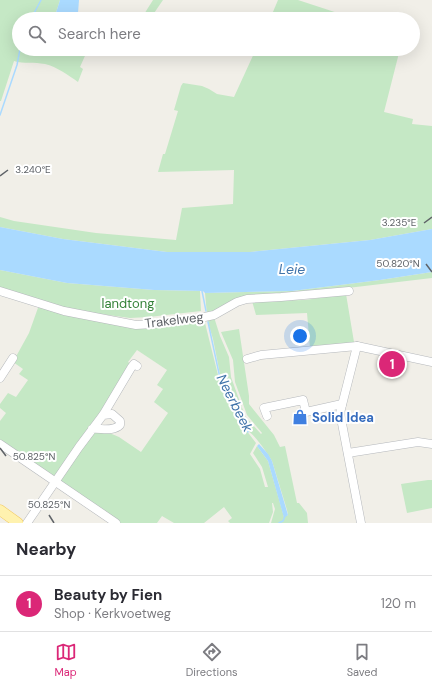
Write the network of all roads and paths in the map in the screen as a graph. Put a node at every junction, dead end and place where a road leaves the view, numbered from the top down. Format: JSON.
{"nodes":[{"id":1,"x":0,"y":291,"type":"edge"},
{"id":2,"x":349,"y":291,"type":"dead end"},
{"id":3,"x":357,"y":346,"type":"junction"},
{"id":4,"x":13,"y":358,"type":"dead end"},
{"id":5,"x":247,"y":358,"type":"dead end"},
{"id":6,"x":432,"y":362,"type":"edge"},
{"id":7,"x":137,"y":366,"type":"dead end"},
{"id":8,"x":0,"y":378,"type":"edge"},
{"id":9,"x":342,"y":404,"type":"junction"},
{"id":10,"x":103,"y":415,"type":"junction"},
{"id":11,"x":267,"y":416,"type":"dead end"},
{"id":12,"x":92,"y":429,"type":"junction"},
{"id":13,"x":0,"y":444,"type":"edge"},
{"id":14,"x":432,"y":444,"type":"edge"},
{"id":15,"x":348,"y":453,"type":"junction"},
{"id":16,"x":56,"y":482,"type":"junction"},
{"id":17,"x":0,"y":510,"type":"edge"},
{"id":18,"x":18,"y":523,"type":"edge"},
{"id":19,"x":27,"y":523,"type":"edge"},
{"id":20,"x":116,"y":523,"type":"edge"},
{"id":21,"x":361,"y":523,"type":"edge"}],
"edges":[{"from":1,"to":2,"type":"street","name":"Trakelweg"},
{"from":3,"to":5,"type":"street"},
{"from":3,"to":6,"type":"street"},
{"from":3,"to":9,"type":"street"},
{"from":4,"to":8,"type":"street"},
{"from":7,"to":10,"type":"street"},
{"from":9,"to":11,"type":"street"},
{"from":9,"to":15,"type":"street"},
{"from":10,"to":12,"type":"street"},
{"from":10,"to":12,"type":"street"},
{"from":12,"to":16,"type":"street"},
{"from":13,"to":16,"type":"street"},
{"from":14,"to":15,"type":"street"},
{"from":15,"to":21,"type":"street"},
{"from":16,"to":19,"type":"street"},
{"from":16,"to":20,"type":"street"},
{"from":17,"to":18,"type":"main road"}]}
